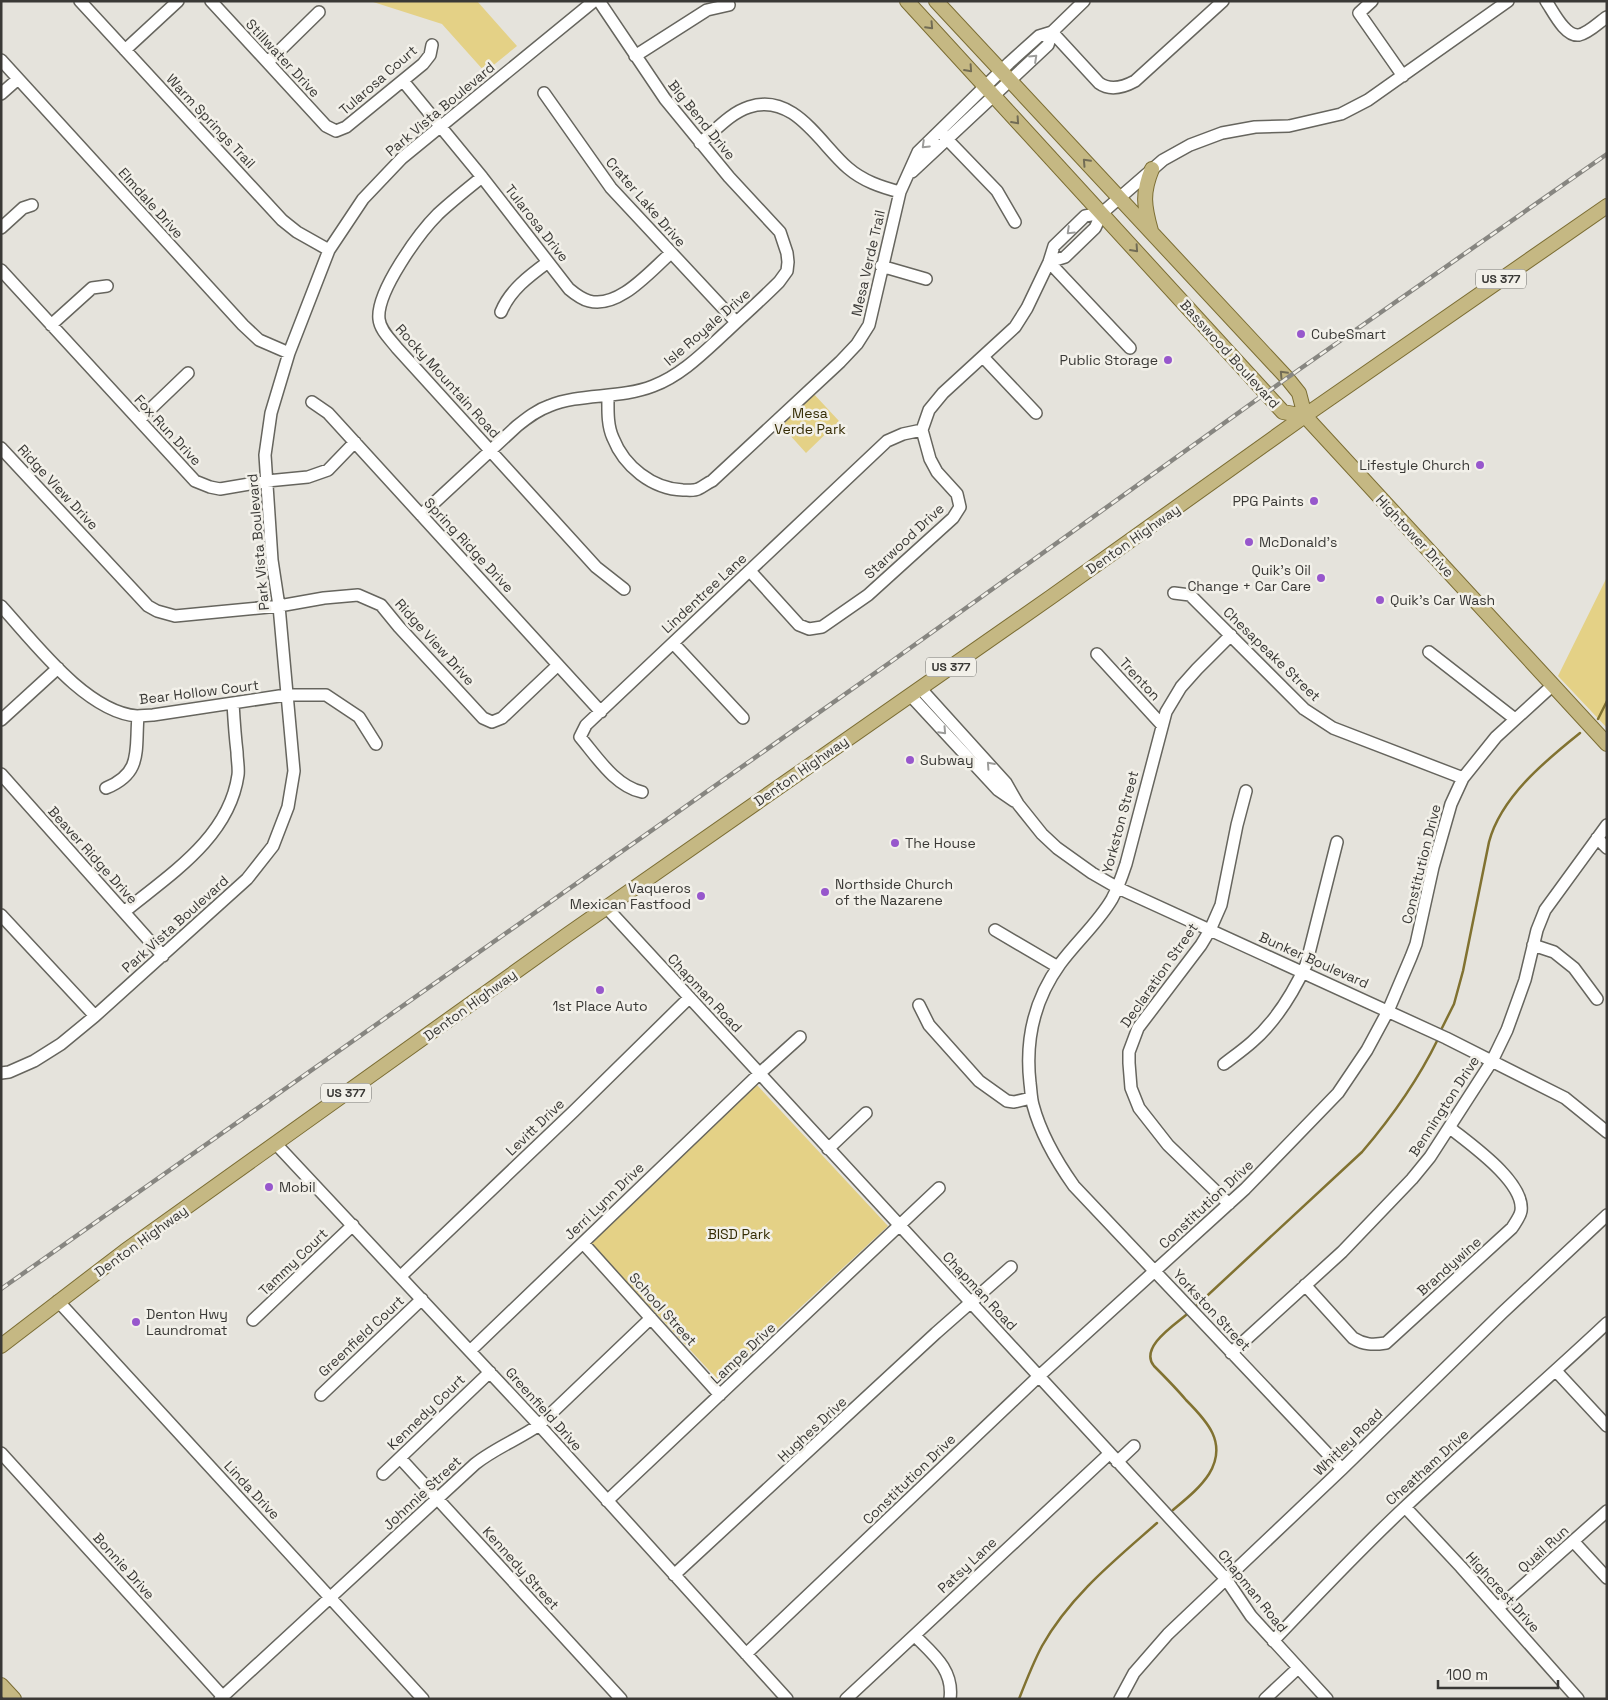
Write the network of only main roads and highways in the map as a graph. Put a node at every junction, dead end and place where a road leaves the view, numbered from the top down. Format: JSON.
{"nodes":[{"id":1,"x":907,"y":1,"type":"edge"},
{"id":2,"x":936,"y":1,"type":"edge"},
{"id":3,"x":1152,"y":169,"type":"road end"},
{"id":4,"x":1607,"y":206,"type":"edge"},
{"id":5,"x":1152,"y":234,"type":"junction"},
{"id":6,"x":1305,"y":416,"type":"junction"},
{"id":7,"x":1607,"y":744,"type":"edge"},
{"id":8,"x":1,"y":1346,"type":"edge"},
{"id":9,"x":1,"y":1686,"type":"edge"},
{"id":10,"x":14,"y":1699,"type":"edge"}],
"edges":[{"from":1,"to":6,"type":"main road","name":"Basswood Boulevard","one_way":true},
{"from":5,"to":2,"type":"main road","name":"Basswood Boulevard","one_way":true},
{"from":3,"to":5,"type":"main road"},
{"from":4,"to":6,"type":"main road","name":"Denton Highway","number":"US 377"},
{"from":6,"to":5,"type":"main road","name":"Basswood Boulevard","one_way":true},
{"from":6,"to":7,"type":"main road","name":"Hightower Drive"},
{"from":6,"to":8,"type":"main road","name":"Denton Highway","number":"US 377"},
{"from":9,"to":10,"type":"main road"}]}
